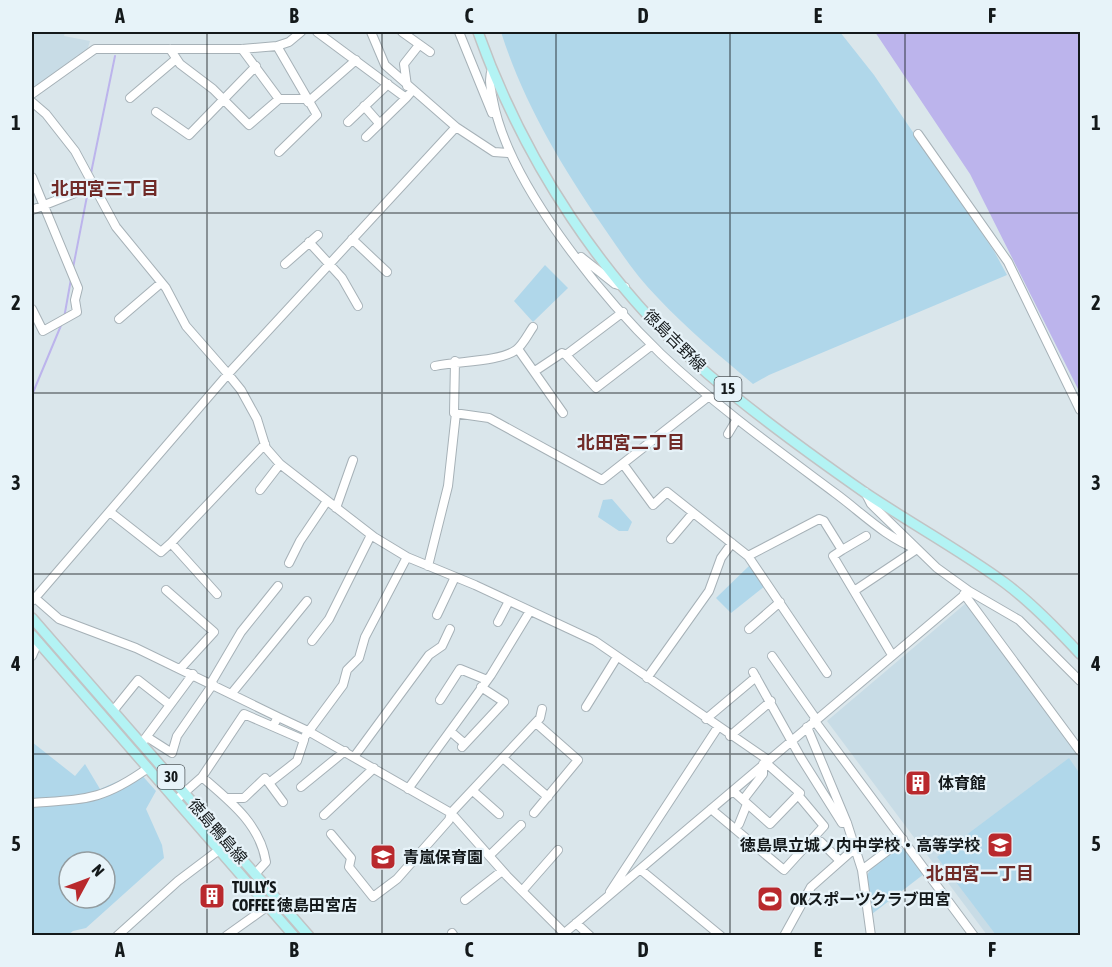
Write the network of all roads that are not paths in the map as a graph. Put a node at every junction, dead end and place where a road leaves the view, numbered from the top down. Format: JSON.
{"nodes":[{"id":1,"x":301,"y":32,"type":"edge"},
{"id":2,"x":317,"y":32,"type":"edge"},
{"id":3,"x":371,"y":32,"type":"edge"},
{"id":4,"x":402,"y":32,"type":"edge"},
{"id":5,"x":459,"y":32,"type":"edge"},
{"id":6,"x":477,"y":32,"type":"edge"},
{"id":7,"x":419,"y":45,"type":"junction"},
{"id":8,"x":277,"y":46,"type":"junction"},
{"id":9,"x":170,"y":49,"type":"junction"},
{"id":10,"x":242,"y":49,"type":"junction"},
{"id":11,"x":430,"y":52,"type":"dead end"},
{"id":12,"x":176,"y":59,"type":"junction"},
{"id":13,"x":356,"y":60,"type":"junction"},
{"id":14,"x":256,"y":66,"type":"junction"},
{"id":15,"x":492,"y":69,"type":"junction"},
{"id":16,"x":387,"y":84,"type":"junction"},
{"id":17,"x":410,"y":88,"type":"junction"},
{"id":18,"x":32,"y":94,"type":"edge"},
{"id":19,"x":130,"y":98,"type":"dead end"},
{"id":20,"x":406,"y":98,"type":"junction"},
{"id":21,"x":223,"y":99,"type":"junction"},
{"id":22,"x":279,"y":99,"type":"junction"},
{"id":23,"x":308,"y":101,"type":"junction"},
{"id":24,"x":32,"y":102,"type":"edge"},
{"id":25,"x":364,"y":106,"type":"junction"},
{"id":26,"x":156,"y":112,"type":"dead end"},
{"id":27,"x":348,"y":122,"type":"dead end"},
{"id":28,"x":379,"y":123,"type":"junction"},
{"id":29,"x":497,"y":125,"type":"junction"},
{"id":30,"x":456,"y":127,"type":"junction"},
{"id":31,"x":918,"y":134,"type":"dead end"},
{"id":32,"x":366,"y":137,"type":"dead end"},
{"id":33,"x":279,"y":152,"type":"dead end"},
{"id":34,"x":508,"y":153,"type":"junction"},
{"id":35,"x":32,"y":177,"type":"edge"},
{"id":36,"x":95,"y":185,"type":"junction"},
{"id":37,"x":45,"y":206,"type":"junction"},
{"id":38,"x":32,"y":210,"type":"edge"},
{"id":39,"x":318,"y":235,"type":"dead end"},
{"id":40,"x":352,"y":239,"type":"junction"},
{"id":41,"x":309,"y":242,"type":"junction"},
{"id":42,"x":574,"y":254,"type":"junction"},
{"id":43,"x":285,"y":264,"type":"dead end"},
{"id":44,"x":329,"y":265,"type":"junction"},
{"id":45,"x":387,"y":272,"type":"dead end"},
{"id":46,"x":161,"y":283,"type":"junction"},
{"id":47,"x":626,"y":288,"type":"junction"},
{"id":48,"x":358,"y":306,"type":"dead end"},
{"id":49,"x":32,"y":309,"type":"edge"},
{"id":50,"x":623,"y":312,"type":"junction"},
{"id":51,"x":119,"y":319,"type":"dead end"},
{"id":52,"x":533,"y":327,"type":"dead end"},
{"id":53,"x":652,"y":345,"type":"junction"},
{"id":54,"x":518,"y":349,"type":"junction"},
{"id":55,"x":566,"y":355,"type":"junction"},
{"id":56,"x":455,"y":361,"type":"junction"},
{"id":57,"x":435,"y":366,"type":"dead end"},
{"id":58,"x":535,"y":371,"type":"junction"},
{"id":59,"x":228,"y":374,"type":"junction"},
{"id":60,"x":709,"y":396,"type":"junction"},
{"id":61,"x":1080,"y":411,"type":"edge"},
{"id":62,"x":456,"y":413,"type":"junction"},
{"id":63,"x":563,"y":413,"type":"dead end"},
{"id":64,"x":737,"y":419,"type":"junction"},
{"id":65,"x":728,"y":434,"type":"dead end"},
{"id":66,"x":264,"y":444,"type":"junction"},
{"id":67,"x":353,"y":460,"type":"dead end"},
{"id":68,"x":280,"y":464,"type":"junction"},
{"id":69,"x":623,"y":464,"type":"junction"},
{"id":70,"x":260,"y":490,"type":"dead end"},
{"id":71,"x":865,"y":492,"type":"junction"},
{"id":72,"x":327,"y":501,"type":"junction"},
{"id":73,"x":336,"y":508,"type":"junction"},
{"id":74,"x":110,"y":512,"type":"junction"},
{"id":75,"x":693,"y":513,"type":"junction"},
{"id":76,"x":371,"y":535,"type":"junction"},
{"id":77,"x":866,"y":536,"type":"dead end"},
{"id":78,"x":671,"y":539,"type":"dead end"},
{"id":79,"x":171,"y":543,"type":"junction"},
{"id":80,"x":732,"y":543,"type":"junction"},
{"id":81,"x":917,"y":549,"type":"junction"},
{"id":82,"x":842,"y":550,"type":"junction"},
{"id":83,"x":748,"y":556,"type":"junction"},
{"id":84,"x":408,"y":557,"type":"junction"},
{"id":85,"x":289,"y":563,"type":"dead end"},
{"id":86,"x":429,"y":566,"type":"junction"},
{"id":87,"x":455,"y":577,"type":"junction"},
{"id":88,"x":278,"y":586,"type":"dead end"},
{"id":89,"x":166,"y":590,"type":"dead end"},
{"id":90,"x":854,"y":591,"type":"junction"},
{"id":91,"x":967,"y":593,"type":"junction"},
{"id":92,"x":217,"y":594,"type":"dead end"},
{"id":93,"x":33,"y":600,"type":"edge"},
{"id":94,"x":307,"y":601,"type":"dead end"},
{"id":95,"x":509,"y":601,"type":"junction"},
{"id":96,"x":780,"y":602,"type":"junction"},
{"id":97,"x":530,"y":611,"type":"junction"},
{"id":98,"x":437,"y":615,"type":"dead end"},
{"id":99,"x":32,"y":618,"type":"edge"},
{"id":100,"x":498,"y":622,"type":"dead end"},
{"id":101,"x":450,"y":628,"type":"dead end"},
{"id":102,"x":749,"y":629,"type":"dead end"},
{"id":103,"x":35,"y":639,"type":"edge"},
{"id":104,"x":312,"y":641,"type":"dead end"},
{"id":105,"x":1080,"y":654,"type":"edge"},
{"id":106,"x":892,"y":655,"type":"junction"},
{"id":107,"x":32,"y":656,"type":"edge"},
{"id":108,"x":772,"y":656,"type":"dead end"},
{"id":109,"x":617,"y":657,"type":"junction"},
{"id":110,"x":181,"y":668,"type":"junction"},
{"id":111,"x":827,"y":673,"type":"dead end"},
{"id":112,"x":193,"y":674,"type":"junction"},
{"id":113,"x":647,"y":678,"type":"junction"},
{"id":114,"x":1080,"y":681,"type":"edge"},
{"id":115,"x":212,"y":683,"type":"junction"},
{"id":116,"x":484,"y":683,"type":"junction"},
{"id":117,"x":232,"y":693,"type":"junction"},
{"id":118,"x":440,"y":700,"type":"dead end"},
{"id":119,"x":771,"y":701,"type":"junction"},
{"id":120,"x":170,"y":705,"type":"junction"},
{"id":121,"x":586,"y":707,"type":"dead end"},
{"id":122,"x":542,"y":709,"type":"dead end"},
{"id":123,"x":113,"y":711,"type":"junction"},
{"id":124,"x":278,"y":717,"type":"junction"},
{"id":125,"x":706,"y":719,"type":"junction"},
{"id":126,"x":815,"y":720,"type":"junction"},
{"id":127,"x":536,"y":723,"type":"junction"},
{"id":128,"x":273,"y":726,"type":"junction"},
{"id":129,"x":807,"y":727,"type":"junction"},
{"id":130,"x":718,"y":728,"type":"junction"},
{"id":131,"x":308,"y":731,"type":"junction"},
{"id":132,"x":450,"y":731,"type":"junction"},
{"id":133,"x":730,"y":736,"type":"junction"},
{"id":134,"x":792,"y":739,"type":"junction"},
{"id":135,"x":144,"y":740,"type":"junction"},
{"id":136,"x":304,"y":740,"type":"junction"},
{"id":137,"x":1080,"y":751,"type":"edge"},
{"id":138,"x":345,"y":752,"type":"junction"},
{"id":139,"x":354,"y":757,"type":"junction"},
{"id":140,"x":503,"y":758,"type":"junction"},
{"id":141,"x":765,"y":762,"type":"junction"},
{"id":142,"x":148,"y":768,"type":"junction"},
{"id":143,"x":374,"y":768,"type":"junction"},
{"id":144,"x":202,"y":777,"type":"junction"},
{"id":145,"x":269,"y":783,"type":"junction"},
{"id":146,"x":301,"y":787,"type":"dead end"},
{"id":147,"x":408,"y":789,"type":"junction"},
{"id":148,"x":473,"y":791,"type":"junction"},
{"id":149,"x":733,"y":791,"type":"junction"},
{"id":150,"x":185,"y":793,"type":"junction"},
{"id":151,"x":798,"y":795,"type":"junction"},
{"id":152,"x":548,"y":797,"type":"junction"},
{"id":153,"x":226,"y":798,"type":"junction"},
{"id":154,"x":176,"y":800,"type":"junction"},
{"id":155,"x":283,"y":802,"type":"dead end"},
{"id":156,"x":745,"y":802,"type":"junction"},
{"id":157,"x":32,"y":803,"type":"edge"},
{"id":158,"x":711,"y":809,"type":"junction"},
{"id":159,"x":451,"y":813,"type":"junction"},
{"id":160,"x":534,"y":813,"type":"dead end"},
{"id":161,"x":499,"y":814,"type":"dead end"},
{"id":162,"x":324,"y":815,"type":"dead end"},
{"id":163,"x":847,"y":823,"type":"junction"},
{"id":164,"x":740,"y":824,"type":"dead end"},
{"id":165,"x":521,"y":825,"type":"dead end"},
{"id":166,"x":331,"y":834,"type":"dead end"},
{"id":167,"x":903,"y":839,"type":"junction"},
{"id":168,"x":821,"y":842,"type":"dead end"},
{"id":169,"x":854,"y":849,"type":"junction"},
{"id":170,"x":219,"y":850,"type":"junction"},
{"id":171,"x":558,"y":850,"type":"dead end"},
{"id":172,"x":489,"y":856,"type":"junction"},
{"id":173,"x":840,"y":861,"type":"junction"},
{"id":174,"x":641,"y":870,"type":"junction"},
{"id":175,"x":862,"y":870,"type":"junction"},
{"id":176,"x":502,"y":871,"type":"junction"},
{"id":177,"x":255,"y":874,"type":"junction"},
{"id":178,"x":522,"y":891,"type":"junction"},
{"id":179,"x":605,"y":899,"type":"junction"},
{"id":180,"x":465,"y":900,"type":"dead end"},
{"id":181,"x":268,"y":906,"type":"junction"},
{"id":182,"x":576,"y":923,"type":"junction"},
{"id":183,"x":562,"y":934,"type":"edge"},
{"id":184,"x":117,"y":936,"type":"edge"},
{"id":185,"x":226,"y":936,"type":"edge"},
{"id":186,"x":294,"y":936,"type":"edge"},
{"id":187,"x":309,"y":936,"type":"edge"},
{"id":188,"x":591,"y":936,"type":"edge"},
{"id":189,"x":721,"y":936,"type":"edge"},
{"id":190,"x":784,"y":936,"type":"edge"},
{"id":191,"x":871,"y":936,"type":"edge"},
{"id":192,"x":974,"y":936,"type":"edge"}],
"edges":[{"from":1,"to":8,"type":"street"},
{"from":2,"to":13,"type":"street"},
{"from":3,"to":17,"type":"street"},
{"from":4,"to":7,"type":"street"},
{"from":5,"to":29,"type":"street"},
{"from":6,"to":15,"type":"main road","name":"徳島吉野線","number":"15"},
{"from":7,"to":11,"type":"street"},
{"from":7,"to":17,"type":"street"},
{"from":8,"to":10,"type":"street"},
{"from":8,"to":23,"type":"street"},
{"from":9,"to":10,"type":"street"},
{"from":9,"to":12,"type":"street"},
{"from":9,"to":18,"type":"street"},
{"from":10,"to":14,"type":"street"},
{"from":12,"to":19,"type":"street"},
{"from":12,"to":21,"type":"street"},
{"from":13,"to":16,"type":"street"},
{"from":13,"to":23,"type":"street"},
{"from":14,"to":21,"type":"street"},
{"from":14,"to":22,"type":"street"},
{"from":15,"to":29,"type":"street"},
{"from":15,"to":47,"type":"main road","name":"徳島吉野線","number":"15"},
{"from":16,"to":20,"type":"street"},
{"from":16,"to":25,"type":"street"},
{"from":17,"to":20,"type":"street"},
{"from":17,"to":30,"type":"street"},
{"from":20,"to":28,"type":"street"},
{"from":21,"to":22,"type":"street"},
{"from":21,"to":26,"type":"street"},
{"from":22,"to":23,"type":"street"},
{"from":23,"to":33,"type":"street"},
{"from":24,"to":36,"type":"street"},
{"from":25,"to":27,"type":"street"},
{"from":25,"to":28,"type":"street"},
{"from":28,"to":32,"type":"street"},
{"from":29,"to":34,"type":"street"},
{"from":30,"to":34,"type":"street"},
{"from":30,"to":40,"type":"street"},
{"from":31,"to":61,"type":"street"},
{"from":34,"to":42,"type":"street"},
{"from":35,"to":37,"type":"street"},
{"from":36,"to":37,"type":"street"},
{"from":36,"to":46,"type":"street"},
{"from":37,"to":38,"type":"street"},
{"from":37,"to":49,"type":"street"},
{"from":39,"to":41,"type":"street"},
{"from":40,"to":44,"type":"street"},
{"from":40,"to":45,"type":"street"},
{"from":41,"to":43,"type":"street"},
{"from":41,"to":44,"type":"street"},
{"from":42,"to":47,"type":"street"},
{"from":42,"to":50,"type":"street"},
{"from":44,"to":48,"type":"street"},
{"from":44,"to":59,"type":"street"},
{"from":46,"to":51,"type":"street"},
{"from":46,"to":59,"type":"street"},
{"from":47,"to":71,"type":"main road","name":"徳島吉野線","number":"15"},
{"from":50,"to":53,"type":"street"},
{"from":50,"to":55,"type":"street"},
{"from":52,"to":54,"type":"street"},
{"from":53,"to":55,"type":"street"},
{"from":53,"to":60,"type":"street"},
{"from":54,"to":56,"type":"street"},
{"from":54,"to":58,"type":"street"},
{"from":55,"to":58,"type":"street"},
{"from":56,"to":57,"type":"street"},
{"from":56,"to":62,"type":"street"},
{"from":58,"to":63,"type":"street"},
{"from":59,"to":66,"type":"street"},
{"from":59,"to":74,"type":"street"},
{"from":60,"to":64,"type":"street"},
{"from":60,"to":69,"type":"street"},
{"from":62,"to":69,"type":"street"},
{"from":62,"to":86,"type":"street"},
{"from":64,"to":65,"type":"street"},
{"from":64,"to":81,"type":"street"},
{"from":66,"to":68,"type":"street"},
{"from":66,"to":79,"type":"street"},
{"from":67,"to":73,"type":"street"},
{"from":68,"to":70,"type":"street"},
{"from":68,"to":72,"type":"street"},
{"from":69,"to":75,"type":"street"},
{"from":71,"to":81,"type":"street"},
{"from":71,"to":105,"type":"main road","name":"徳島吉野線","number":"15"},
{"from":72,"to":73,"type":"street"},
{"from":72,"to":85,"type":"street"},
{"from":73,"to":76,"type":"street"},
{"from":74,"to":79,"type":"street"},
{"from":74,"to":93,"type":"street"},
{"from":75,"to":78,"type":"street"},
{"from":75,"to":80,"type":"street"},
{"from":76,"to":84,"type":"street"},
{"from":76,"to":104,"type":"street"},
{"from":77,"to":82,"type":"street"},
{"from":79,"to":92,"type":"street"},
{"from":80,"to":83,"type":"street"},
{"from":80,"to":113,"type":"street"},
{"from":81,"to":90,"type":"street"},
{"from":81,"to":91,"type":"street"},
{"from":82,"to":83,"type":"street"},
{"from":82,"to":90,"type":"street"},
{"from":83,"to":96,"type":"street"},
{"from":84,"to":86,"type":"street"},
{"from":84,"to":131,"type":"street"},
{"from":86,"to":87,"type":"street"},
{"from":87,"to":95,"type":"street"},
{"from":87,"to":98,"type":"street"},
{"from":88,"to":115,"type":"street"},
{"from":89,"to":110,"type":"street"},
{"from":90,"to":106,"type":"street"},
{"from":91,"to":106,"type":"street"},
{"from":91,"to":114,"type":"street"},
{"from":91,"to":137,"type":"street"},
{"from":93,"to":110,"type":"street"},
{"from":94,"to":117,"type":"street"},
{"from":95,"to":97,"type":"street"},
{"from":95,"to":100,"type":"street"},
{"from":96,"to":102,"type":"street"},
{"from":96,"to":111,"type":"street"},
{"from":97,"to":109,"type":"street"},
{"from":97,"to":116,"type":"street"},
{"from":99,"to":123,"type":"main road","name":"徳島鴨島線","number":"30"},
{"from":101,"to":139,"type":"street"},
{"from":103,"to":107,"type":"street"},
{"from":103,"to":142,"type":"main road","name":"徳島鴨島線","number":"30"},
{"from":106,"to":126,"type":"street"},
{"from":108,"to":126,"type":"street"},
{"from":109,"to":113,"type":"street"},
{"from":109,"to":121,"type":"street"},
{"from":110,"to":112,"type":"street"},
{"from":112,"to":115,"type":"street"},
{"from":112,"to":120,"type":"street"},
{"from":113,"to":125,"type":"street"},
{"from":115,"to":117,"type":"street"},
{"from":115,"to":135,"type":"street"},
{"from":116,"to":118,"type":"street"},
{"from":116,"to":132,"type":"street"},
{"from":116,"to":132,"type":"street"},
{"from":117,"to":124,"type":"street"},
{"from":119,"to":125,"type":"street"},
{"from":119,"to":133,"type":"street"},
{"from":119,"to":134,"type":"street"},
{"from":120,"to":123,"type":"street"},
{"from":120,"to":135,"type":"street"},
{"from":122,"to":127,"type":"street"},
{"from":123,"to":135,"type":"main road","name":"徳島鴨島線","number":"30"},
{"from":124,"to":128,"type":"street"},
{"from":124,"to":131,"type":"street"},
{"from":125,"to":130,"type":"street"},
{"from":126,"to":129,"type":"street"},
{"from":126,"to":167,"type":"street"},
{"from":127,"to":140,"type":"street"},
{"from":127,"to":152,"type":"street"},
{"from":128,"to":136,"type":"street"},
{"from":128,"to":144,"type":"street"},
{"from":129,"to":134,"type":"street"},
{"from":129,"to":163,"type":"street"},
{"from":130,"to":133,"type":"street"},
{"from":130,"to":179,"type":"street"},
{"from":131,"to":136,"type":"street"},
{"from":131,"to":138,"type":"street"},
{"from":132,"to":147,"type":"street"},
{"from":133,"to":141,"type":"street"},
{"from":134,"to":141,"type":"street"},
{"from":134,"to":163,"type":"street"},
{"from":135,"to":150,"type":"main road","name":"徳島鴨島線","number":"30"},
{"from":136,"to":145,"type":"street"},
{"from":138,"to":139,"type":"street"},
{"from":138,"to":146,"type":"street"},
{"from":139,"to":143,"type":"street"},
{"from":140,"to":148,"type":"street"},
{"from":140,"to":152,"type":"street"},
{"from":141,"to":149,"type":"street"},
{"from":141,"to":151,"type":"street"},
{"from":141,"to":156,"type":"street"},
{"from":142,"to":154,"type":"main road","name":"徳島鴨島線","number":"30"},
{"from":142,"to":157,"type":"street"},
{"from":143,"to":147,"type":"street"},
{"from":143,"to":162,"type":"street"},
{"from":144,"to":150,"type":"street"},
{"from":144,"to":153,"type":"street"},
{"from":145,"to":153,"type":"street"},
{"from":145,"to":155,"type":"street"},
{"from":147,"to":159,"type":"street"},
{"from":148,"to":159,"type":"street"},
{"from":148,"to":161,"type":"street"},
{"from":149,"to":156,"type":"street"},
{"from":149,"to":158,"type":"street"},
{"from":150,"to":154,"type":"street"},
{"from":150,"to":177,"type":"main road","name":"徳島鴨島線","number":"30"},
{"from":151,"to":156,"type":"street"},
{"from":151,"to":158,"type":"street"},
{"from":152,"to":160,"type":"street"},
{"from":153,"to":177,"type":"street"},
{"from":154,"to":170,"type":"main road","name":"徳島鴨島線","number":"30"},
{"from":156,"to":164,"type":"street"},
{"from":158,"to":174,"type":"street"},
{"from":159,"to":166,"type":"street"},
{"from":159,"to":172,"type":"street"},
{"from":163,"to":169,"type":"street"},
{"from":165,"to":172,"type":"street"},
{"from":167,"to":175,"type":"street"},
{"from":167,"to":192,"type":"street"},
{"from":168,"to":173,"type":"street"},
{"from":169,"to":173,"type":"street"},
{"from":169,"to":175,"type":"street"},
{"from":170,"to":181,"type":"main road","name":"徳島鴨島線","number":"30"},
{"from":170,"to":184,"type":"street"},
{"from":171,"to":178,"type":"street"},
{"from":172,"to":176,"type":"street"},
{"from":173,"to":190,"type":"street"},
{"from":174,"to":179,"type":"street"},
{"from":174,"to":189,"type":"street"},
{"from":175,"to":191,"type":"street"},
{"from":176,"to":178,"type":"street"},
{"from":176,"to":180,"type":"street"},
{"from":177,"to":187,"type":"main road","name":"徳島鴨島線","number":"30"},
{"from":178,"to":183,"type":"street"},
{"from":179,"to":182,"type":"street"},
{"from":181,"to":185,"type":"street"},
{"from":181,"to":186,"type":"main road","name":"徳島鴨島線","number":"30"},
{"from":182,"to":183,"type":"street"},
{"from":182,"to":188,"type":"street"}]}
